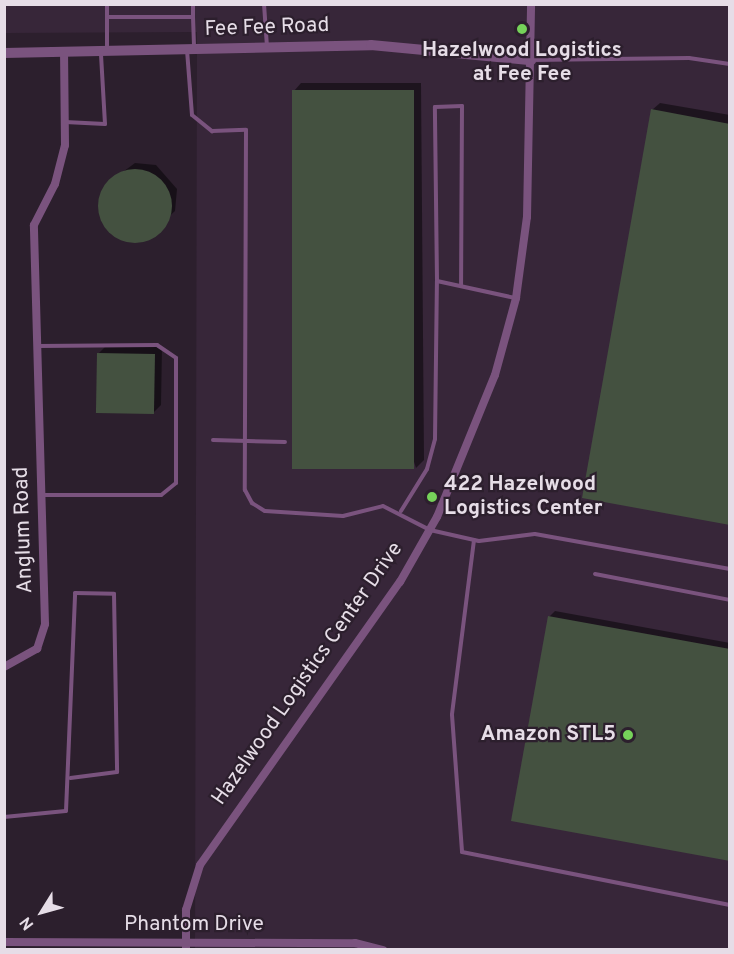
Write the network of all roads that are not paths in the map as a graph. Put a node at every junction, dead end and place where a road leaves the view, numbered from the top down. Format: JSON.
{"nodes":[{"id":1,"x":107,"y":4,"type":"edge"},
{"id":2,"x":193,"y":4,"type":"edge"},
{"id":3,"x":264,"y":4,"type":"edge"},
{"id":4,"x":395,"y":4,"type":"edge"},
{"id":5,"x":437,"y":4,"type":"edge"},
{"id":6,"x":531,"y":4,"type":"edge"},
{"id":7,"x":107,"y":17,"type":"junction"},
{"id":8,"x":193,"y":17,"type":"junction"},
{"id":9,"x":267,"y":48,"type":"junction"},
{"id":10,"x":190,"y":50,"type":"junction"},
{"id":11,"x":104,"y":51,"type":"junction"},
{"id":12,"x":64,"y":52,"type":"junction"},
{"id":13,"x":4,"y":53,"type":"edge"},
{"id":14,"x":531,"y":60,"type":"junction"},
{"id":15,"x":729,"y":64,"type":"edge"},
{"id":16,"x":64,"y":122,"type":"junction"},
{"id":17,"x":437,"y":281,"type":"junction"},
{"id":18,"x":461,"y":286,"type":"junction"},
{"id":19,"x":516,"y":298,"type":"junction"},
{"id":20,"x":37,"y":346,"type":"junction"},
{"id":21,"x":213,"y":440,"type":"dead end"},
{"id":22,"x":245,"y":441,"type":"junction"},
{"id":23,"x":285,"y":442,"type":"dead end"},
{"id":24,"x":41,"y":495,"type":"junction"},
{"id":25,"x":401,"y":511,"type":"junction"},
{"id":26,"x":430,"y":530,"type":"junction"},
{"id":27,"x":474,"y":540,"type":"junction"},
{"id":28,"x":729,"y":568,"type":"edge"},
{"id":29,"x":595,"y":574,"type":"dead end"},
{"id":30,"x":729,"y":600,"type":"edge"},
{"id":31,"x":4,"y":667,"type":"edge"},
{"id":32,"x":70,"y":778,"type":"junction"},
{"id":33,"x":4,"y":817,"type":"edge"},
{"id":34,"x":729,"y":905,"type":"edge"},
{"id":35,"x":4,"y":942,"type":"edge"},
{"id":36,"x":186,"y":946,"type":"edge"},
{"id":37,"x":383,"y":950,"type":"edge"}],
"edges":[{"from":1,"to":7,"type":"lane"},
{"from":2,"to":8,"type":"lane"},
{"from":3,"to":9,"type":"lane"},
{"from":4,"to":5,"type":"lane"},
{"from":6,"to":14,"type":"street","name":"Hazelwood Logistics Center Drive"},
{"from":7,"to":8,"type":"lane"},
{"from":7,"to":11,"type":"lane"},
{"from":8,"to":10,"type":"lane"},
{"from":9,"to":10,"type":"street","name":"Fee Fee Road"},
{"from":9,"to":14,"type":"street","name":"Fee Fee Road"},
{"from":10,"to":11,"type":"street","name":"Fee Fee Road"},
{"from":10,"to":22,"type":"lane"},
{"from":11,"to":12,"type":"street","name":"Fee Fee Road"},
{"from":11,"to":16,"type":"lane"},
{"from":12,"to":13,"type":"street","name":"Fee Fee Road"},
{"from":12,"to":16,"type":"street","name":"Anglum Road"},
{"from":14,"to":15,"type":"lane"},
{"from":14,"to":19,"type":"street","name":"Hazelwood Logistics Center Drive"},
{"from":16,"to":20,"type":"street","name":"Anglum Road"},
{"from":17,"to":18,"type":"lane"},
{"from":17,"to":18,"type":"lane"},
{"from":17,"to":25,"type":"lane"},
{"from":18,"to":19,"type":"lane"},
{"from":19,"to":26,"type":"street","name":"Hazelwood Logistics Center Drive"},
{"from":20,"to":24,"type":"street","name":"Anglum Road"},
{"from":20,"to":24,"type":"lane"},
{"from":21,"to":22,"type":"lane"},
{"from":22,"to":23,"type":"lane"},
{"from":22,"to":25,"type":"lane"},
{"from":24,"to":31,"type":"street","name":"Anglum Road"},
{"from":25,"to":26,"type":"lane"},
{"from":26,"to":27,"type":"lane"},
{"from":26,"to":36,"type":"street","name":"Hazelwood Logistics Center Drive"},
{"from":27,"to":28,"type":"lane"},
{"from":27,"to":34,"type":"lane"},
{"from":29,"to":30,"type":"lane"},
{"from":32,"to":32,"type":"lane"},
{"from":32,"to":33,"type":"lane"},
{"from":35,"to":36,"type":"street","name":"Phantom Drive"},
{"from":36,"to":37,"type":"street","name":"Phantom Drive"}]}
